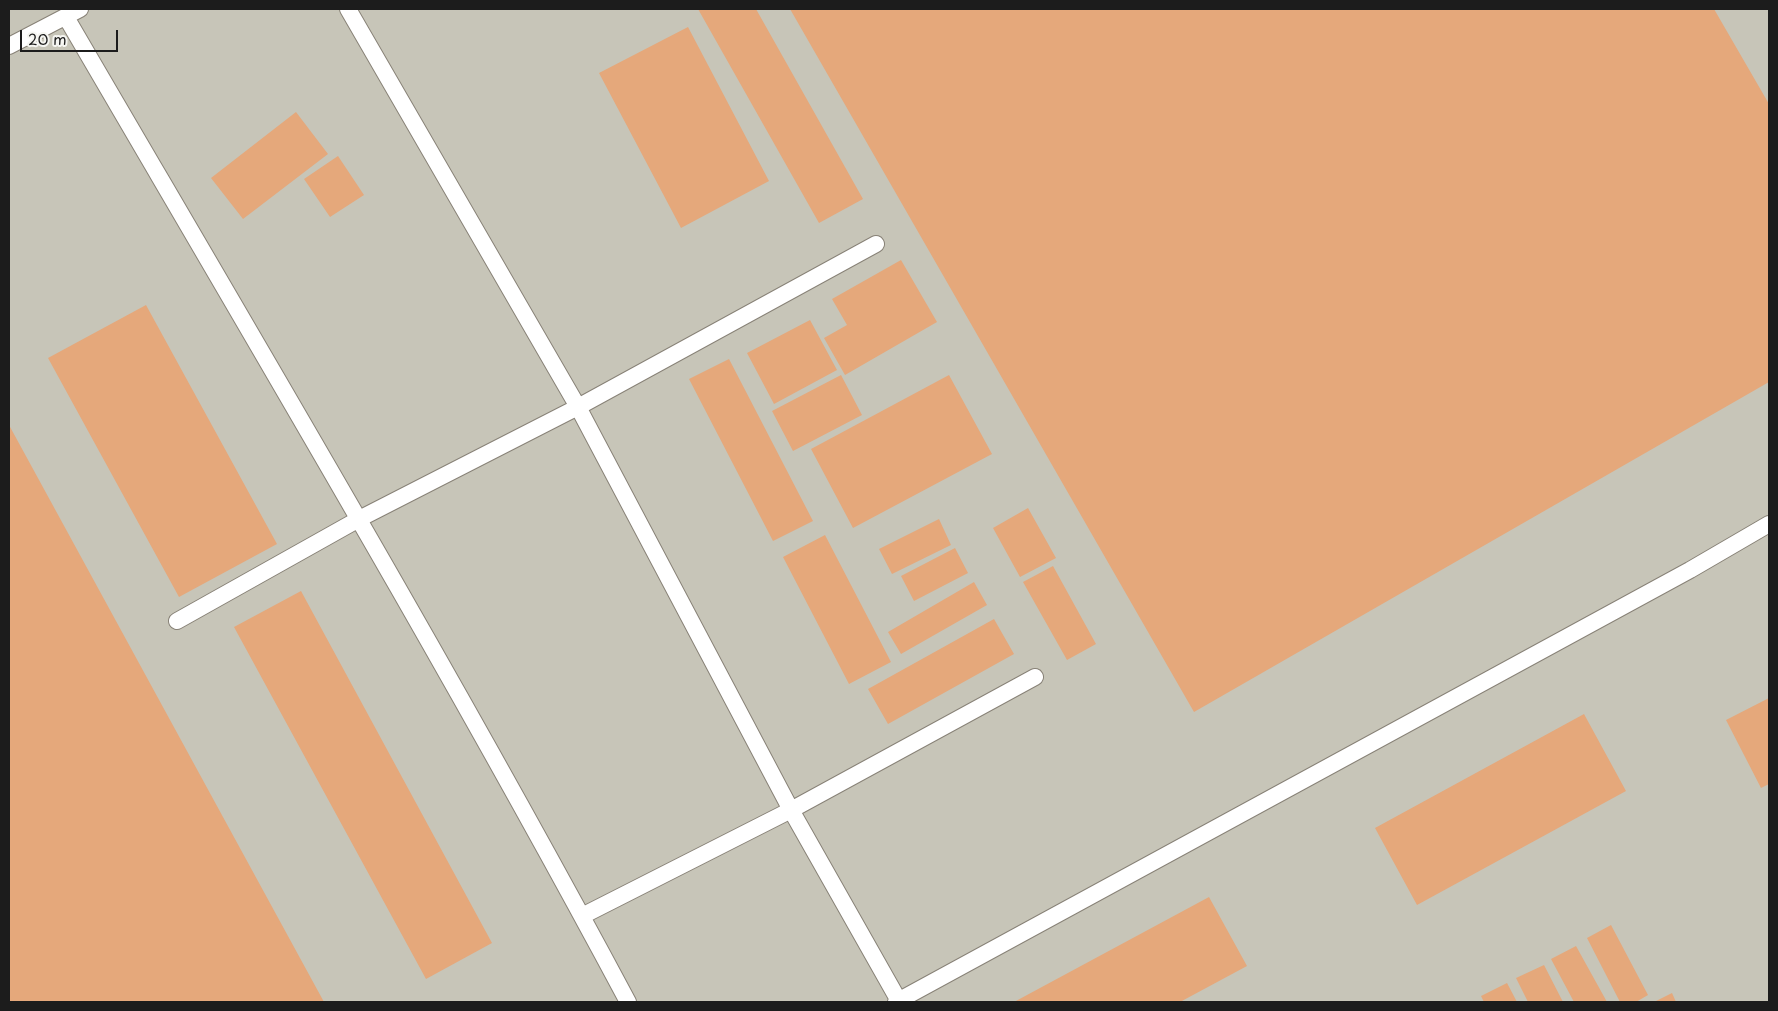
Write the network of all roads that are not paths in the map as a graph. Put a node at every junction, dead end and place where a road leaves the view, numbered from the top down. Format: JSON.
{"nodes":[{"id":1,"x":80,"y":9,"type":"edge"},
{"id":2,"x":348,"y":9,"type":"edge"},
{"id":3,"x":66,"y":17,"type":"junction"},
{"id":4,"x":9,"y":46,"type":"edge"},
{"id":5,"x":876,"y":244,"type":"dead end"},
{"id":6,"x":578,"y":407,"type":"junction"},
{"id":7,"x":359,"y":519,"type":"junction"},
{"id":8,"x":1769,"y":524,"type":"edge"},
{"id":9,"x":177,"y":621,"type":"dead end"},
{"id":10,"x":1035,"y":677,"type":"dead end"},
{"id":11,"x":791,"y":810,"type":"junction"},
{"id":12,"x":582,"y":916,"type":"junction"},
{"id":13,"x":897,"y":1001,"type":"edge"},
{"id":14,"x":628,"y":1002,"type":"edge"}],
"edges":[{"from":1,"to":3,"type":"lane"},
{"from":2,"to":6,"type":"lane"},
{"from":3,"to":4,"type":"lane"},
{"from":3,"to":7,"type":"lane"},
{"from":5,"to":6,"type":"lane"},
{"from":6,"to":7,"type":"lane"},
{"from":6,"to":11,"type":"lane"},
{"from":7,"to":9,"type":"lane"},
{"from":7,"to":12,"type":"lane"},
{"from":8,"to":13,"type":"lane"},
{"from":10,"to":11,"type":"lane"},
{"from":11,"to":12,"type":"lane"},
{"from":11,"to":13,"type":"lane"},
{"from":12,"to":14,"type":"lane"}]}
